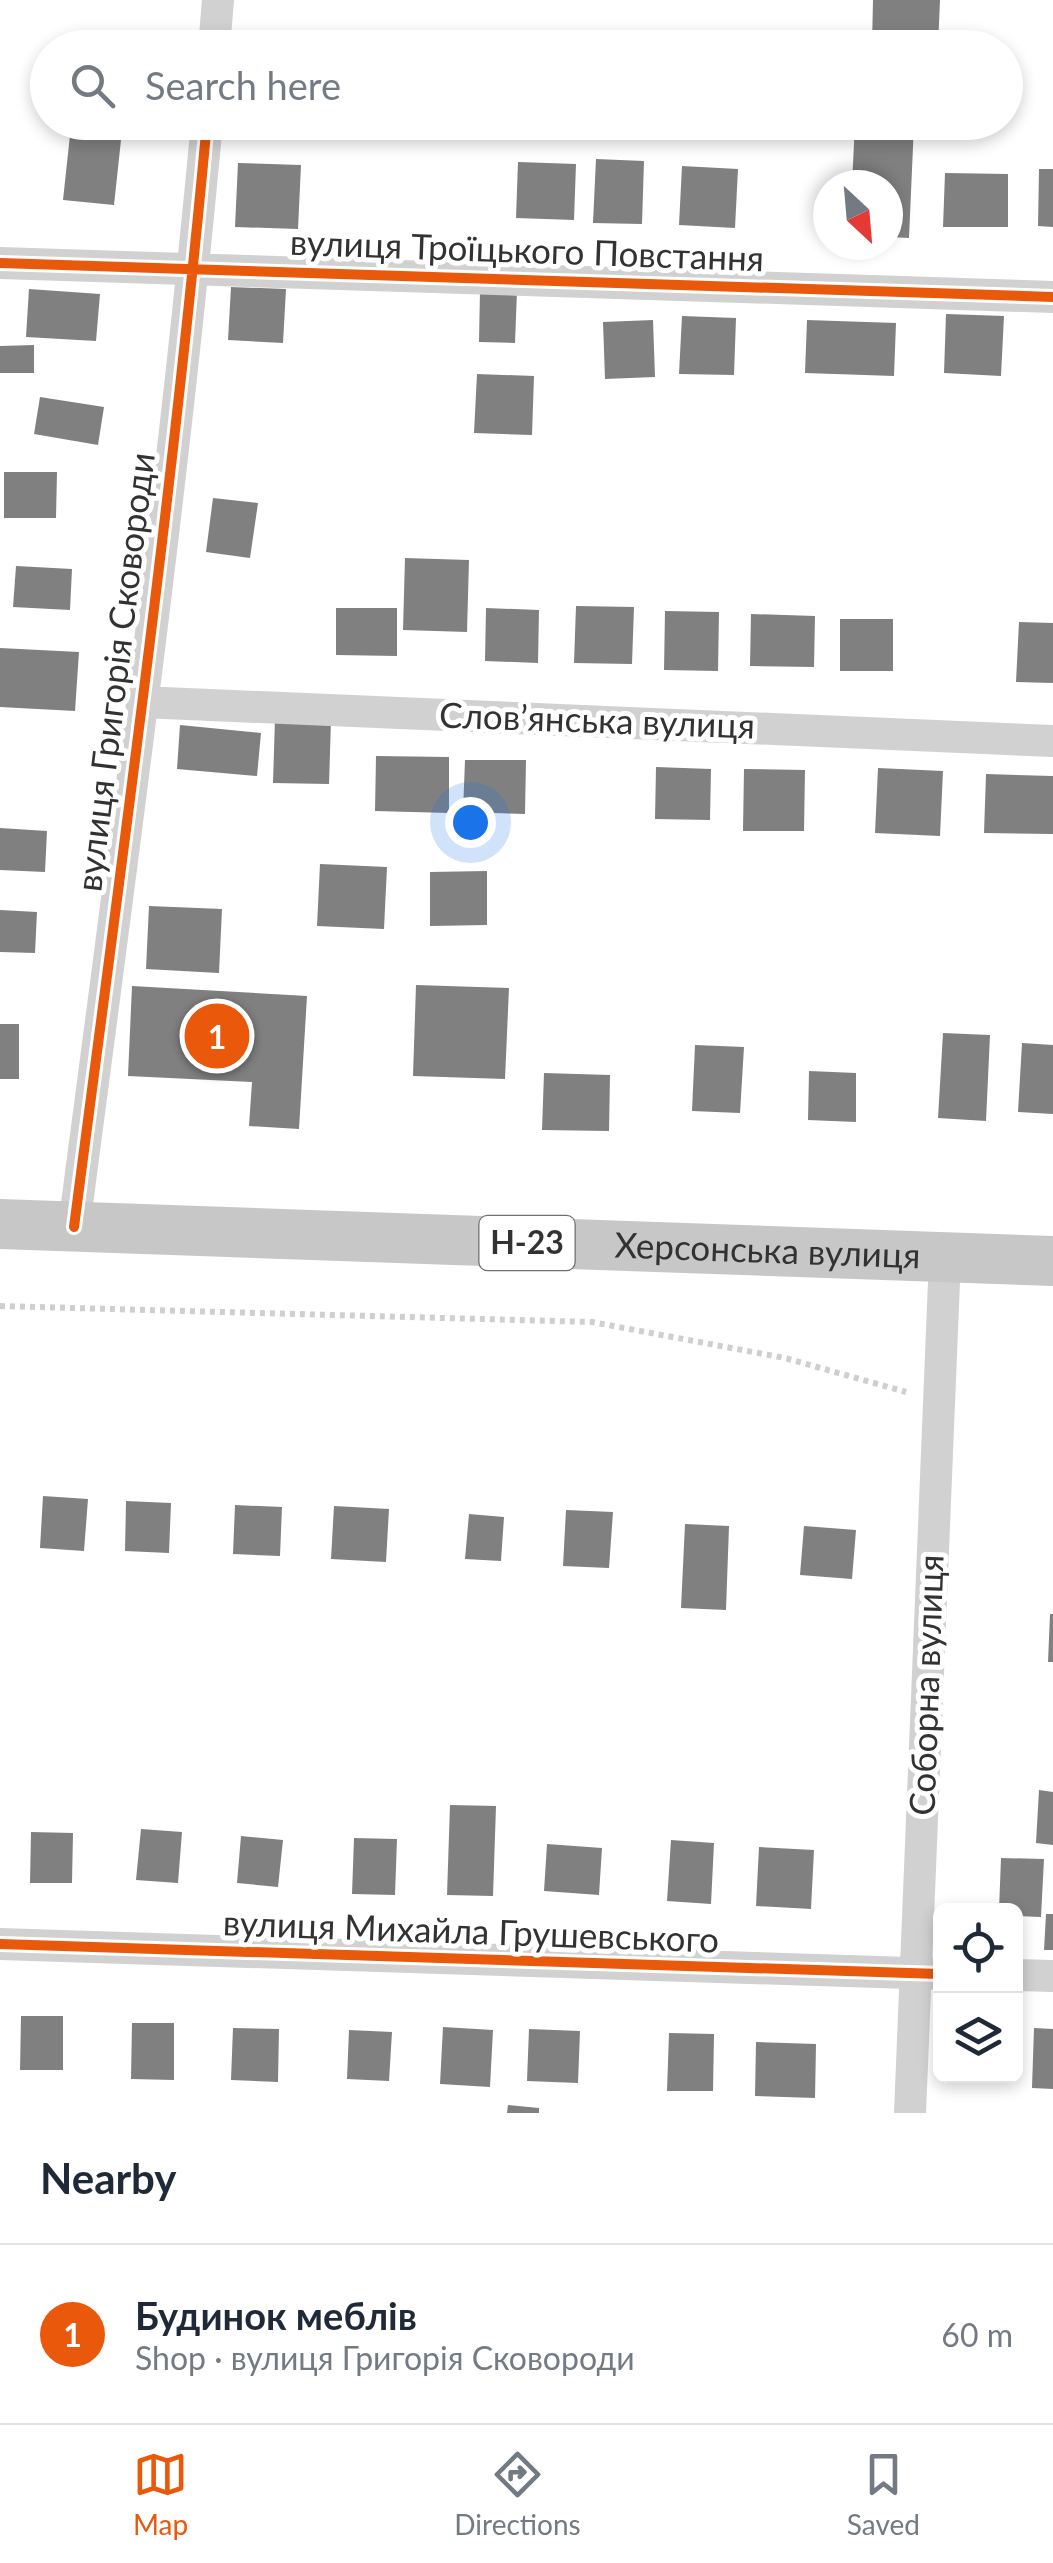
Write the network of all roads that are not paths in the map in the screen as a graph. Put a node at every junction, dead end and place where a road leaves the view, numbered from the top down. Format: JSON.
{"nodes":[{"id":1,"x":218,"y":0,"type":"edge"},
{"id":2,"x":216,"y":30,"type":"edge"},
{"id":3,"x":205,"y":140,"type":"edge"},
{"id":4,"x":0,"y":263,"type":"edge"},
{"id":5,"x":193,"y":268,"type":"junction"},
{"id":6,"x":1053,"y":297,"type":"edge"},
{"id":7,"x":142,"y":702,"type":"junction"},
{"id":8,"x":1053,"y":741,"type":"edge"},
{"id":9,"x":0,"y":1224,"type":"edge"},
{"id":10,"x":74,"y":1227,"type":"junction"},
{"id":11,"x":945,"y":1257,"type":"junction"},
{"id":12,"x":1053,"y":1261,"type":"edge"},
{"id":13,"x":0,"y":1944,"type":"edge"},
{"id":14,"x":928,"y":1974,"type":"edge"},
{"id":15,"x":1023,"y":1975,"type":"edge"},
{"id":16,"x":1053,"y":1976,"type":"edge"},
{"id":17,"x":910,"y":2113,"type":"edge"}],
"edges":[{"from":1,"to":2,"type":"street"},
{"from":3,"to":5,"type":"street","name":"вулиця Григорія Сковороди"},
{"from":4,"to":5,"type":"street","name":"вулиця Троїцького Повстання"},
{"from":5,"to":6,"type":"street","name":"вулиця Троїцького Повстання"},
{"from":5,"to":7,"type":"street","name":"вулиця Григорія Сковороди"},
{"from":7,"to":8,"type":"street","name":"Словʼянська вулиця"},
{"from":7,"to":10,"type":"street","name":"вулиця Григорія Сковороди"},
{"from":9,"to":10,"type":"main road","name":"Херсонська вулиця","number":"Н-23"},
{"from":10,"to":11,"type":"main road","name":"Херсонська вулиця","number":"Н-23"},
{"from":11,"to":12,"type":"main road","name":"Херсонська вулиця","number":"Н-23"},
{"from":11,"to":14,"type":"street","name":"Соборна вулиця"},
{"from":13,"to":14,"type":"street","name":"вулиця Михайла Грушевського"},
{"from":14,"to":17,"type":"street","name":"Соборна вулиця"},
{"from":15,"to":16,"type":"street"}]}
